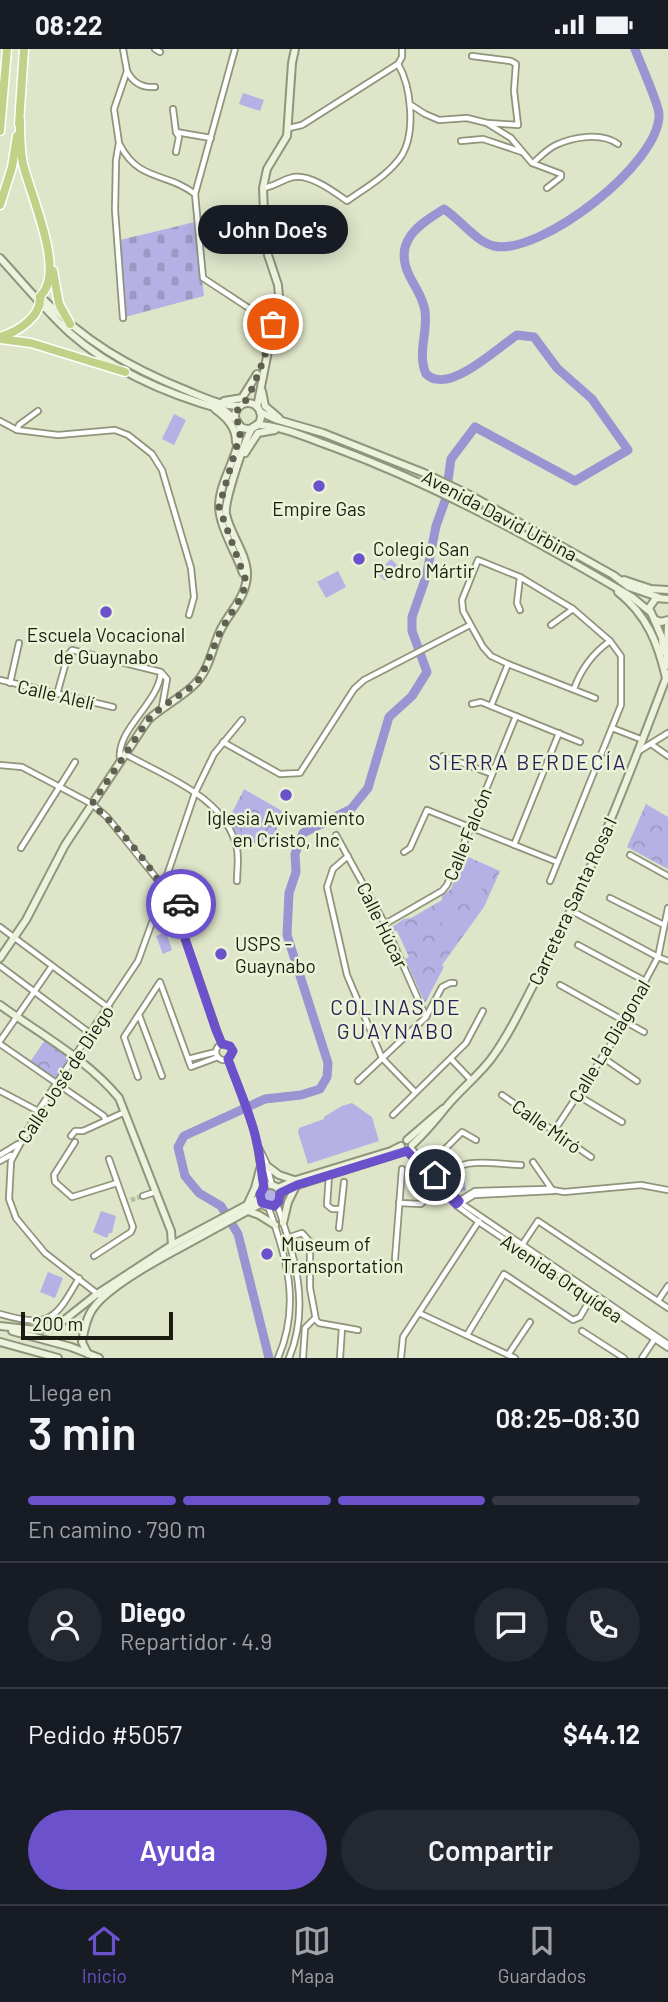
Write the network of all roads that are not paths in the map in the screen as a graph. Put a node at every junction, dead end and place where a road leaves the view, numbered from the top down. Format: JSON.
{"nodes":[{"id":1,"x":6,"y":49,"type":"edge"},
{"id":2,"x":24,"y":49,"type":"edge"},
{"id":3,"x":123,"y":49,"type":"edge"},
{"id":4,"x":235,"y":49,"type":"edge"},
{"id":5,"x":295,"y":49,"type":"edge"},
{"id":6,"x":402,"y":49,"type":"edge"},
{"id":7,"x":471,"y":56,"type":"dead end"},
{"id":8,"x":398,"y":64,"type":"junction"},
{"id":9,"x":127,"y":71,"type":"junction"},
{"id":10,"x":155,"y":87,"type":"dead end"},
{"id":11,"x":411,"y":106,"type":"junction"},
{"id":12,"x":173,"y":109,"type":"dead end"},
{"id":13,"x":19,"y":120,"type":"junction"},
{"id":14,"x":488,"y":123,"type":"junction"},
{"id":15,"x":289,"y":128,"type":"junction"},
{"id":16,"x":0,"y":131,"type":"edge"},
{"id":17,"x":176,"y":132,"type":"junction"},
{"id":18,"x":211,"y":138,"type":"junction"},
{"id":19,"x":461,"y":141,"type":"dead end"},
{"id":20,"x":119,"y":143,"type":"junction"},
{"id":21,"x":618,"y":144,"type":"dead end"},
{"id":22,"x":176,"y":152,"type":"dead end"},
{"id":23,"x":522,"y":152,"type":"junction"},
{"id":24,"x":532,"y":163,"type":"junction"},
{"id":25,"x":262,"y":188,"type":"junction"},
{"id":26,"x":547,"y":188,"type":"dead end"},
{"id":27,"x":195,"y":194,"type":"junction"},
{"id":28,"x":0,"y":205,"type":"edge"},
{"id":29,"x":264,"y":222,"type":"junction"},
{"id":30,"x":344,"y":233,"type":"dead end"},
{"id":31,"x":0,"y":252,"type":"edge"},
{"id":32,"x":50,"y":258,"type":"junction"},
{"id":33,"x":3,"y":259,"type":"edge"},
{"id":34,"x":40,"y":300,"type":"junction"},
{"id":35,"x":122,"y":318,"type":"dead end"},
{"id":36,"x":70,"y":324,"type":"junction"},
{"id":37,"x":273,"y":324,"type":"junction"},
{"id":38,"x":0,"y":338,"type":"edge"},
{"id":39,"x":125,"y":372,"type":"junction"},
{"id":40,"x":260,"y":376,"type":"junction"},
{"id":41,"x":211,"y":400,"type":"junction"},
{"id":42,"x":242,"y":405,"type":"junction"},
{"id":43,"x":213,"y":408,"type":"junction"},
{"id":44,"x":259,"y":409,"type":"junction"},
{"id":45,"x":38,"y":411,"type":"dead end"},
{"id":46,"x":0,"y":421,"type":"edge"},
{"id":47,"x":285,"y":421,"type":"junction"},
{"id":48,"x":238,"y":423,"type":"junction"},
{"id":49,"x":255,"y":426,"type":"junction"},
{"id":50,"x":17,"y":430,"type":"junction"},
{"id":51,"x":284,"y":431,"type":"junction"},
{"id":52,"x":236,"y":449,"type":"junction"},
{"id":53,"x":238,"y":464,"type":"junction"},
{"id":54,"x":612,"y":575,"type":"junction"},
{"id":55,"x":520,"y":577,"type":"junction"},
{"id":56,"x":246,"y":581,"type":"junction"},
{"id":57,"x":608,"y":585,"type":"junction"},
{"id":58,"x":665,"y":596,"type":"edge"},
{"id":59,"x":573,"y":609,"type":"junction"},
{"id":60,"x":520,"y":610,"type":"dead end"},
{"id":61,"x":649,"y":611,"type":"junction"},
{"id":62,"x":189,"y":615,"type":"dead end"},
{"id":63,"x":654,"y":619,"type":"junction"},
{"id":64,"x":668,"y":620,"type":"edge"},
{"id":65,"x":470,"y":625,"type":"junction"},
{"id":66,"x":551,"y":625,"type":"dead end"},
{"id":67,"x":668,"y":626,"type":"edge"},
{"id":68,"x":610,"y":641,"type":"junction"},
{"id":69,"x":19,"y":643,"type":"dead end"},
{"id":70,"x":508,"y":664,"type":"junction"},
{"id":71,"x":161,"y":672,"type":"junction"},
{"id":72,"x":667,"y":675,"type":"edge"},
{"id":73,"x":0,"y":680,"type":"edge"},
{"id":74,"x":10,"y":683,"type":"junction"},
{"id":75,"x":574,"y":689,"type":"junction"},
{"id":76,"x":57,"y":694,"type":"junction"},
{"id":77,"x":595,"y":698,"type":"dead end"},
{"id":78,"x":472,"y":704,"type":"dead end"},
{"id":79,"x":491,"y":706,"type":"junction"},
{"id":80,"x":113,"y":707,"type":"dead end"},
{"id":81,"x":162,"y":707,"type":"junction"},
{"id":82,"x":516,"y":716,"type":"junction"},
{"id":83,"x":243,"y":720,"type":"dead end"},
{"id":84,"x":612,"y":727,"type":"junction"},
{"id":85,"x":559,"y":733,"type":"junction"},
{"id":86,"x":668,"y":733,"type":"edge"},
{"id":87,"x":643,"y":740,"type":"junction"},
{"id":88,"x":223,"y":742,"type":"junction"},
{"id":89,"x":580,"y":742,"type":"dead end"},
{"id":90,"x":651,"y":744,"type":"junction"},
{"id":91,"x":638,"y":751,"type":"junction"},
{"id":92,"x":125,"y":754,"type":"junction"},
{"id":93,"x":443,"y":756,"type":"dead end"},
{"id":94,"x":668,"y":756,"type":"edge"},
{"id":95,"x":120,"y":761,"type":"junction"},
{"id":96,"x":75,"y":762,"type":"dead end"},
{"id":97,"x":0,"y":765,"type":"edge"},
{"id":98,"x":492,"y":774,"type":"junction"},
{"id":99,"x":60,"y":786,"type":"junction"},
{"id":100,"x":195,"y":793,"type":"junction"},
{"id":101,"x":92,"y":804,"type":"junction"},
{"id":102,"x":470,"y":827,"type":"junction"},
{"id":103,"x":336,"y":835,"type":"dead end"},
{"id":104,"x":514,"y":845,"type":"junction"},
{"id":105,"x":21,"y":848,"type":"dead end"},
{"id":106,"x":404,"y":852,"type":"dead end"},
{"id":107,"x":630,"y":855,"type":"dead end"},
{"id":108,"x":348,"y":856,"type":"junction"},
{"id":109,"x":557,"y":862,"type":"junction"},
{"id":110,"x":668,"y":876,"type":"edge"},
{"id":111,"x":237,"y":881,"type":"dead end"},
{"id":112,"x":550,"y":881,"type":"dead end"},
{"id":113,"x":163,"y":888,"type":"junction"},
{"id":114,"x":610,"y":898,"type":"dead end"},
{"id":115,"x":170,"y":900,"type":"junction"},
{"id":116,"x":668,"y":908,"type":"edge"},
{"id":117,"x":165,"y":910,"type":"junction"},
{"id":118,"x":572,"y":911,"type":"junction"},
{"id":119,"x":177,"y":915,"type":"junction"},
{"id":120,"x":385,"y":924,"type":"junction"},
{"id":121,"x":664,"y":925,"type":"junction"},
{"id":122,"x":0,"y":927,"type":"edge"},
{"id":123,"x":15,"y":938,"type":"junction"},
{"id":124,"x":578,"y":944,"type":"dead end"},
{"id":125,"x":657,"y":957,"type":"junction"},
{"id":126,"x":0,"y":958,"type":"edge"},
{"id":127,"x":668,"y":961,"type":"edge"},
{"id":128,"x":0,"y":966,"type":"edge"},
{"id":129,"x":52,"y":966,"type":"junction"},
{"id":130,"x":645,"y":982,"type":"junction"},
{"id":131,"x":454,"y":983,"type":"dead end"},
{"id":132,"x":560,"y":985,"type":"dead end"},
{"id":133,"x":34,"y":992,"type":"junction"},
{"id":134,"x":0,"y":1005,"type":"edge"},
{"id":135,"x":109,"y":1008,"type":"junction"},
{"id":136,"x":483,"y":1011,"type":"dead end"},
{"id":137,"x":139,"y":1014,"type":"junction"},
{"id":138,"x":16,"y":1017,"type":"junction"},
{"id":139,"x":425,"y":1017,"type":"junction"},
{"id":140,"x":624,"y":1021,"type":"junction"},
{"id":141,"x":645,"y":1032,"type":"dead end"},
{"id":142,"x":92,"y":1034,"type":"junction"},
{"id":143,"x":0,"y":1043,"type":"edge"},
{"id":144,"x":222,"y":1044,"type":"junction"},
{"id":145,"x":217,"y":1055,"type":"junction"},
{"id":146,"x":75,"y":1057,"type":"junction"},
{"id":147,"x":382,"y":1058,"type":"junction"},
{"id":148,"x":602,"y":1058,"type":"junction"},
{"id":149,"x":228,"y":1059,"type":"junction"},
{"id":150,"x":451,"y":1059,"type":"junction"},
{"id":151,"x":162,"y":1076,"type":"dead end"},
{"id":152,"x":138,"y":1077,"type":"dead end"},
{"id":153,"x":358,"y":1081,"type":"dead end"},
{"id":154,"x":472,"y":1081,"type":"junction"},
{"id":155,"x":637,"y":1081,"type":"dead end"},
{"id":156,"x":57,"y":1083,"type":"junction"},
{"id":157,"x":0,"y":1091,"type":"edge"},
{"id":158,"x":415,"y":1092,"type":"junction"},
{"id":159,"x":502,"y":1094,"type":"dead end"},
{"id":160,"x":577,"y":1095,"type":"junction"},
{"id":161,"x":38,"y":1111,"type":"junction"},
{"id":162,"x":125,"y":1112,"type":"junction"},
{"id":163,"x":393,"y":1115,"type":"dead end"},
{"id":164,"x":105,"y":1119,"type":"junction"},
{"id":165,"x":622,"y":1122,"type":"dead end"},
{"id":166,"x":554,"y":1131,"type":"junction"},
{"id":167,"x":71,"y":1136,"type":"dead end"},
{"id":168,"x":476,"y":1140,"type":"dead end"},
{"id":169,"x":75,"y":1142,"type":"dead end"},
{"id":170,"x":19,"y":1144,"type":"junction"},
{"id":171,"x":407,"y":1147,"type":"junction"},
{"id":172,"x":258,"y":1148,"type":"junction"},
{"id":173,"x":13,"y":1154,"type":"junction"},
{"id":174,"x":0,"y":1155,"type":"edge"},
{"id":175,"x":591,"y":1157,"type":"dead end"},
{"id":176,"x":109,"y":1159,"type":"dead end"},
{"id":177,"x":0,"y":1161,"type":"edge"},
{"id":178,"x":533,"y":1162,"type":"dead end"},
{"id":179,"x":521,"y":1165,"type":"dead end"},
{"id":180,"x":267,"y":1166,"type":"junction"},
{"id":181,"x":448,"y":1167,"type":"junction"},
{"id":182,"x":260,"y":1169,"type":"junction"},
{"id":183,"x":402,"y":1169,"type":"dead end"},
{"id":184,"x":329,"y":1175,"type":"junction"},
{"id":185,"x":437,"y":1177,"type":"junction"},
{"id":186,"x":344,"y":1182,"type":"dead end"},
{"id":187,"x":117,"y":1183,"type":"junction"},
{"id":188,"x":296,"y":1183,"type":"junction"},
{"id":189,"x":439,"y":1186,"type":"junction"},
{"id":190,"x":273,"y":1188,"type":"junction"},
{"id":191,"x":668,"y":1189,"type":"edge"},
{"id":192,"x":553,"y":1191,"type":"junction"},
{"id":193,"x":155,"y":1192,"type":"junction"},
{"id":194,"x":143,"y":1196,"type":"tunnel mouth"},
{"id":195,"x":131,"y":1200,"type":"tunnel mouth"},
{"id":196,"x":124,"y":1202,"type":"junction"},
{"id":197,"x":263,"y":1202,"type":"junction"},
{"id":198,"x":399,"y":1203,"type":"junction"},
{"id":199,"x":458,"y":1203,"type":"junction"},
{"id":200,"x":277,"y":1204,"type":"junction"},
{"id":201,"x":341,"y":1209,"type":"junction"},
{"id":202,"x":244,"y":1210,"type":"junction"},
{"id":203,"x":480,"y":1220,"type":"junction"},
{"id":204,"x":283,"y":1223,"type":"junction"},
{"id":205,"x":275,"y":1226,"type":"junction"},
{"id":206,"x":339,"y":1228,"type":"dead end"},
{"id":207,"x":287,"y":1238,"type":"junction"},
{"id":208,"x":173,"y":1247,"type":"junction"},
{"id":209,"x":520,"y":1248,"type":"junction"},
{"id":210,"x":94,"y":1256,"type":"dead end"},
{"id":211,"x":395,"y":1259,"type":"dead end"},
{"id":212,"x":79,"y":1278,"type":"junction"},
{"id":213,"x":668,"y":1286,"type":"edge"},
{"id":214,"x":99,"y":1296,"type":"junction"},
{"id":215,"x":593,"y":1296,"type":"junction"},
{"id":216,"x":659,"y":1301,"type":"junction"},
{"id":217,"x":668,"y":1308,"type":"edge"},
{"id":218,"x":419,"y":1313,"type":"junction"},
{"id":219,"x":0,"y":1314,"type":"edge"},
{"id":220,"x":315,"y":1318,"type":"junction"},
{"id":221,"x":530,"y":1322,"type":"dead end"},
{"id":222,"x":0,"y":1327,"type":"edge"},
{"id":223,"x":342,"y":1327,"type":"junction"},
{"id":224,"x":358,"y":1330,"type":"dead end"},
{"id":225,"x":582,"y":1331,"type":"dead end"},
{"id":226,"x":467,"y":1335,"type":"junction"},
{"id":227,"x":655,"y":1338,"type":"junction"},
{"id":228,"x":0,"y":1342,"type":"edge"},
{"id":229,"x":668,"y":1346,"type":"edge"},
{"id":230,"x":88,"y":1354,"type":"junction"},
{"id":231,"x":508,"y":1355,"type":"junction"},
{"id":232,"x":58,"y":1358,"type":"edge"},
{"id":233,"x":99,"y":1358,"type":"edge"},
{"id":234,"x":278,"y":1358,"type":"edge"},
{"id":235,"x":289,"y":1358,"type":"edge"},
{"id":236,"x":303,"y":1358,"type":"edge"},
{"id":237,"x":340,"y":1358,"type":"edge"},
{"id":238,"x":402,"y":1358,"type":"edge"},
{"id":239,"x":515,"y":1358,"type":"edge"},
{"id":240,"x":624,"y":1358,"type":"edge"},
{"id":241,"x":642,"y":1358,"type":"edge"}],
"edges":[{"from":1,"to":16,"type":"highway"},
{"from":2,"to":13,"type":"highway"},
{"from":3,"to":9,"type":"street"},
{"from":4,"to":18,"type":"street"},
{"from":5,"to":15,"type":"street"},
{"from":6,"to":8,"type":"street"},
{"from":7,"to":14,"type":"street"},
{"from":8,"to":11,"type":"street"},
{"from":8,"to":15,"type":"street"},
{"from":9,"to":10,"type":"street"},
{"from":9,"to":20,"type":"street"},
{"from":11,"to":14,"type":"street"},
{"from":11,"to":25,"type":"street"},
{"from":12,"to":17,"type":"street"},
{"from":13,"to":28,"type":"highway"},
{"from":13,"to":32,"type":"highway"},
{"from":14,"to":23,"type":"street"},
{"from":15,"to":25,"type":"street"},
{"from":17,"to":18,"type":"street"},
{"from":17,"to":22,"type":"street"},
{"from":18,"to":27,"type":"street"},
{"from":19,"to":23,"type":"street"},
{"from":20,"to":27,"type":"street"},
{"from":20,"to":35,"type":"street"},
{"from":21,"to":24,"type":"street"},
{"from":23,"to":24,"type":"street"},
{"from":24,"to":26,"type":"street"},
{"from":25,"to":29,"type":"street"},
{"from":27,"to":37,"type":"street"},
{"from":29,"to":30,"type":"street"},
{"from":29,"to":37,"type":"street"},
{"from":31,"to":33,"type":"street"},
{"from":32,"to":34,"type":"highway"},
{"from":32,"to":36,"type":"highway"},
{"from":33,"to":34,"type":"street"},
{"from":34,"to":36,"type":"street"},
{"from":34,"to":38,"type":"highway"},
{"from":34,"to":39,"type":"street"},
{"from":36,"to":41,"type":"street"},
{"from":37,"to":40,"type":"street"},
{"from":38,"to":39,"type":"highway"},
{"from":39,"to":43,"type":"street"},
{"from":40,"to":41,"type":"street"},
{"from":40,"to":42,"type":"street"},
{"from":40,"to":44,"type":"street"},
{"from":40,"to":47,"type":"street"},
{"from":41,"to":42,"type":"street"},
{"from":42,"to":44,"type":"street"},
{"from":42,"to":48,"type":"street"},
{"from":43,"to":48,"type":"street"},
{"from":43,"to":52,"type":"street"},
{"from":44,"to":47,"type":"street","name":"Avenida David Urbina"},
{"from":44,"to":49,"type":"street"},
{"from":45,"to":50,"type":"street"},
{"from":46,"to":50,"type":"street"},
{"from":47,"to":54,"type":"street","name":"Avenida David Urbina"},
{"from":48,"to":49,"type":"street"},
{"from":48,"to":52,"type":"street"},
{"from":49,"to":51,"type":"street","name":"Avenida David Urbina"},
{"from":49,"to":53,"type":"street"},
{"from":50,"to":62,"type":"street"},
{"from":51,"to":53,"type":"street"},
{"from":51,"to":57,"type":"street","name":"Avenida David Urbina"},
{"from":52,"to":56,"type":"street"},
{"from":53,"to":56,"type":"street"},
{"from":54,"to":58,"type":"street"},
{"from":54,"to":58,"type":"street","name":"Avenida David Urbina"},
{"from":55,"to":59,"type":"street"},
{"from":55,"to":60,"type":"street"},
{"from":55,"to":65,"type":"street"},
{"from":56,"to":81,"type":"street"},
{"from":57,"to":61,"type":"street","name":"Avenida David Urbina"},
{"from":57,"to":72,"type":"street"},
{"from":58,"to":61,"type":"street"},
{"from":59,"to":66,"type":"street"},
{"from":59,"to":68,"type":"street"},
{"from":61,"to":63,"type":"street","name":"Carretera Santa Rosa I"},
{"from":63,"to":64,"type":"street"},
{"from":63,"to":72,"type":"street","name":"Carretera Santa Rosa I"},
{"from":65,"to":70,"type":"street"},
{"from":65,"to":88,"type":"street"},
{"from":67,"to":72,"type":"street","name":"Carretera Santa Rosa I"},
{"from":68,"to":75,"type":"street"},
{"from":68,"to":84,"type":"street"},
{"from":69,"to":74,"type":"street"},
{"from":70,"to":75,"type":"street"},
{"from":70,"to":79,"type":"street"},
{"from":71,"to":76,"type":"street"},
{"from":71,"to":81,"type":"street"},
{"from":71,"to":95,"type":"street"},
{"from":72,"to":87,"type":"street","name":"Carretera Santa Rosa I"},
{"from":73,"to":74,"type":"street","name":"Calle Alelí"},
{"from":74,"to":76,"type":"street","name":"Calle Alelí"},
{"from":75,"to":77,"type":"street"},
{"from":76,"to":80,"type":"street","name":"Calle Alelí"},
{"from":78,"to":79,"type":"street"},
{"from":79,"to":82,"type":"street"},
{"from":81,"to":92,"type":"street"},
{"from":82,"to":85,"type":"street"},
{"from":82,"to":98,"type":"street","name":"Calle Falcón"},
{"from":83,"to":88,"type":"street"},
{"from":84,"to":87,"type":"street"},
{"from":84,"to":109,"type":"street"},
{"from":85,"to":89,"type":"street"},
{"from":85,"to":104,"type":"street"},
{"from":86,"to":90,"type":"street"},
{"from":87,"to":91,"type":"street","name":"Carretera Santa Rosa I"},
{"from":88,"to":100,"type":"street"},
{"from":90,"to":91,"type":"street"},
{"from":90,"to":94,"type":"street"},
{"from":91,"to":118,"type":"street","name":"Carretera Santa Rosa I"},
{"from":92,"to":95,"type":"street"},
{"from":92,"to":100,"type":"street"},
{"from":93,"to":98,"type":"street"},
{"from":95,"to":101,"type":"street"},
{"from":96,"to":99,"type":"street"},
{"from":97,"to":99,"type":"street"},
{"from":98,"to":102,"type":"street","name":"Calle Falcón"},
{"from":99,"to":101,"type":"street"},
{"from":99,"to":105,"type":"street"},
{"from":100,"to":111,"type":"street"},
{"from":100,"to":113,"type":"street"},
{"from":101,"to":113,"type":"street"},
{"from":101,"to":123,"type":"street"},
{"from":102,"to":104,"type":"street"},
{"from":102,"to":106,"type":"street"},
{"from":102,"to":120,"type":"street","name":"Calle Falcón"},
{"from":103,"to":108,"type":"street","name":"Calle Húcar"},
{"from":104,"to":109,"type":"street"},
{"from":107,"to":110,"type":"street"},
{"from":108,"to":120,"type":"street","name":"Calle Húcar"},
{"from":108,"to":147,"type":"street"},
{"from":109,"to":112,"type":"street"},
{"from":113,"to":115,"type":"street"},
{"from":114,"to":121,"type":"street"},
{"from":115,"to":117,"type":"street"},
{"from":115,"to":119,"type":"street"},
{"from":116,"to":121,"type":"street","name":"Calle La Diagonal"},
{"from":117,"to":119,"type":"street"},
{"from":117,"to":135,"type":"street","name":"Calle José de Diego"},
{"from":118,"to":125,"type":"street"},
{"from":118,"to":154,"type":"street","name":"Carretera Santa Rosa I"},
{"from":119,"to":144,"type":"street"},
{"from":120,"to":139,"type":"street","name":"Calle Húcar"},
{"from":121,"to":125,"type":"street","name":"Calle La Diagonal"},
{"from":122,"to":123,"type":"street"},
{"from":123,"to":126,"type":"street"},
{"from":123,"to":129,"type":"street"},
{"from":124,"to":130,"type":"street"},
{"from":125,"to":127,"type":"street"},
{"from":125,"to":130,"type":"street","name":"Calle La Diagonal"},
{"from":128,"to":133,"type":"street"},
{"from":129,"to":133,"type":"street"},
{"from":129,"to":135,"type":"street"},
{"from":130,"to":140,"type":"street","name":"Calle La Diagonal"},
{"from":131,"to":139,"type":"street"},
{"from":132,"to":140,"type":"street"},
{"from":133,"to":138,"type":"street"},
{"from":133,"to":142,"type":"street"},
{"from":134,"to":138,"type":"street"},
{"from":135,"to":142,"type":"street","name":"Calle José de Diego"},
{"from":136,"to":150,"type":"street"},
{"from":137,"to":145,"type":"street"},
{"from":137,"to":151,"type":"street"},
{"from":137,"to":152,"type":"street"},
{"from":138,"to":143,"type":"street"},
{"from":138,"to":146,"type":"street"},
{"from":139,"to":147,"type":"street"},
{"from":140,"to":141,"type":"street"},
{"from":140,"to":148,"type":"street","name":"Calle La Diagonal"},
{"from":142,"to":146,"type":"street","name":"Calle José de Diego"},
{"from":143,"to":156,"type":"street"},
{"from":144,"to":145,"type":"street"},
{"from":144,"to":149,"type":"street"},
{"from":145,"to":149,"type":"street"},
{"from":146,"to":156,"type":"street","name":"Calle José de Diego"},
{"from":146,"to":162,"type":"street"},
{"from":147,"to":153,"type":"street"},
{"from":147,"to":158,"type":"street"},
{"from":148,"to":155,"type":"street"},
{"from":148,"to":160,"type":"street","name":"Calle La Diagonal"},
{"from":149,"to":172,"type":"street"},
{"from":150,"to":154,"type":"street"},
{"from":150,"to":158,"type":"street"},
{"from":154,"to":171,"type":"street","name":"Carretera Santa Rosa I"},
{"from":156,"to":161,"type":"street","name":"Calle José de Diego"},
{"from":156,"to":164,"type":"street"},
{"from":157,"to":161,"type":"street"},
{"from":158,"to":163,"type":"street"},
{"from":159,"to":166,"type":"street","name":"Calle Miró"},
{"from":160,"to":165,"type":"street"},
{"from":160,"to":166,"type":"street","name":"Calle La Diagonal"},
{"from":161,"to":170,"type":"street","name":"Calle José de Diego"},
{"from":162,"to":164,"type":"street"},
{"from":162,"to":193,"type":"street"},
{"from":164,"to":167,"type":"street"},
{"from":166,"to":175,"type":"street","name":"Calle Miró"},
{"from":168,"to":181,"type":"street"},
{"from":169,"to":187,"type":"street"},
{"from":170,"to":173,"type":"street","name":"Calle José de Diego"},
{"from":170,"to":174,"type":"street"},
{"from":171,"to":184,"type":"street","name":"Carretera Santa Rosa I"},
{"from":171,"to":185,"type":"street","name":"Avenida Orquídea"},
{"from":171,"to":188,"type":"street","name":"Carretera Santa Rosa I"},
{"from":171,"to":189,"type":"street","name":"Avenida Orquídea"},
{"from":172,"to":180,"type":"street"},
{"from":172,"to":182,"type":"street"},
{"from":173,"to":177,"type":"street"},
{"from":173,"to":212,"type":"street","name":"Calle José de Diego"},
{"from":176,"to":187,"type":"street"},
{"from":178,"to":192,"type":"street"},
{"from":179,"to":181,"type":"street"},
{"from":180,"to":188,"type":"street"},
{"from":180,"to":190,"type":"street"},
{"from":181,"to":185,"type":"street"},
{"from":182,"to":190,"type":"street"},
{"from":182,"to":202,"type":"street"},
{"from":183,"to":198,"type":"street"},
{"from":184,"to":188,"type":"street","name":"Carretera Santa Rosa I"},
{"from":184,"to":201,"type":"street"},
{"from":185,"to":199,"type":"street","name":"Avenida Orquídea"},
{"from":186,"to":201,"type":"street"},
{"from":187,"to":196,"type":"street"},
{"from":188,"to":190,"type":"street","name":"Carretera Santa Rosa I"},
{"from":188,"to":204,"type":"street"},
{"from":189,"to":198,"type":"street"},
{"from":189,"to":199,"type":"street","name":"Avenida Orquídea"},
{"from":190,"to":197,"type":"street"},
{"from":190,"to":200,"type":"street"},
{"from":191,"to":192,"type":"street"},
{"from":192,"to":199,"type":"street"},
{"from":193,"to":194,"type":"street"},
{"from":193,"to":208,"type":"street"},
{"from":195,"to":196,"type":"street"},
{"from":196,"to":210,"type":"street"},
{"from":197,"to":200,"type":"street"},
{"from":197,"to":202,"type":"street"},
{"from":197,"to":205,"type":"street"},
{"from":198,"to":211,"type":"street"},
{"from":199,"to":203,"type":"street","name":"Avenida Orquídea"},
{"from":200,"to":204,"type":"street"},
{"from":201,"to":206,"type":"street"},
{"from":202,"to":205,"type":"street"},
{"from":202,"to":208,"type":"street"},
{"from":203,"to":209,"type":"street","name":"Avenida Orquídea"},
{"from":203,"to":218,"type":"street"},
{"from":204,"to":207,"type":"street"},
{"from":205,"to":234,"type":"street"},
{"from":207,"to":220,"type":"street"},
{"from":207,"to":235,"type":"street"},
{"from":208,"to":214,"type":"street"},
{"from":209,"to":215,"type":"street","name":"Avenida Orquídea"},
{"from":209,"to":216,"type":"street"},
{"from":212,"to":214,"type":"street","name":"Calle José de Diego"},
{"from":212,"to":219,"type":"street"},
{"from":213,"to":216,"type":"street"},
{"from":214,"to":222,"type":"street"},
{"from":214,"to":230,"type":"street"},
{"from":215,"to":226,"type":"street"},
{"from":215,"to":227,"type":"street","name":"Avenida Orquídea"},
{"from":216,"to":217,"type":"street"},
{"from":218,"to":226,"type":"street"},
{"from":218,"to":238,"type":"street"},
{"from":220,"to":223,"type":"street"},
{"from":220,"to":236,"type":"street"},
{"from":221,"to":231,"type":"street"},
{"from":222,"to":230,"type":"street"},
{"from":223,"to":224,"type":"street"},
{"from":223,"to":237,"type":"street"},
{"from":225,"to":240,"type":"street"},
{"from":226,"to":231,"type":"street"},
{"from":227,"to":229,"type":"street","name":"Avenida Orquídea"},
{"from":227,"to":241,"type":"street"},
{"from":228,"to":232,"type":"street"},
{"from":230,"to":233,"type":"street"},
{"from":231,"to":239,"type":"street"}]}
